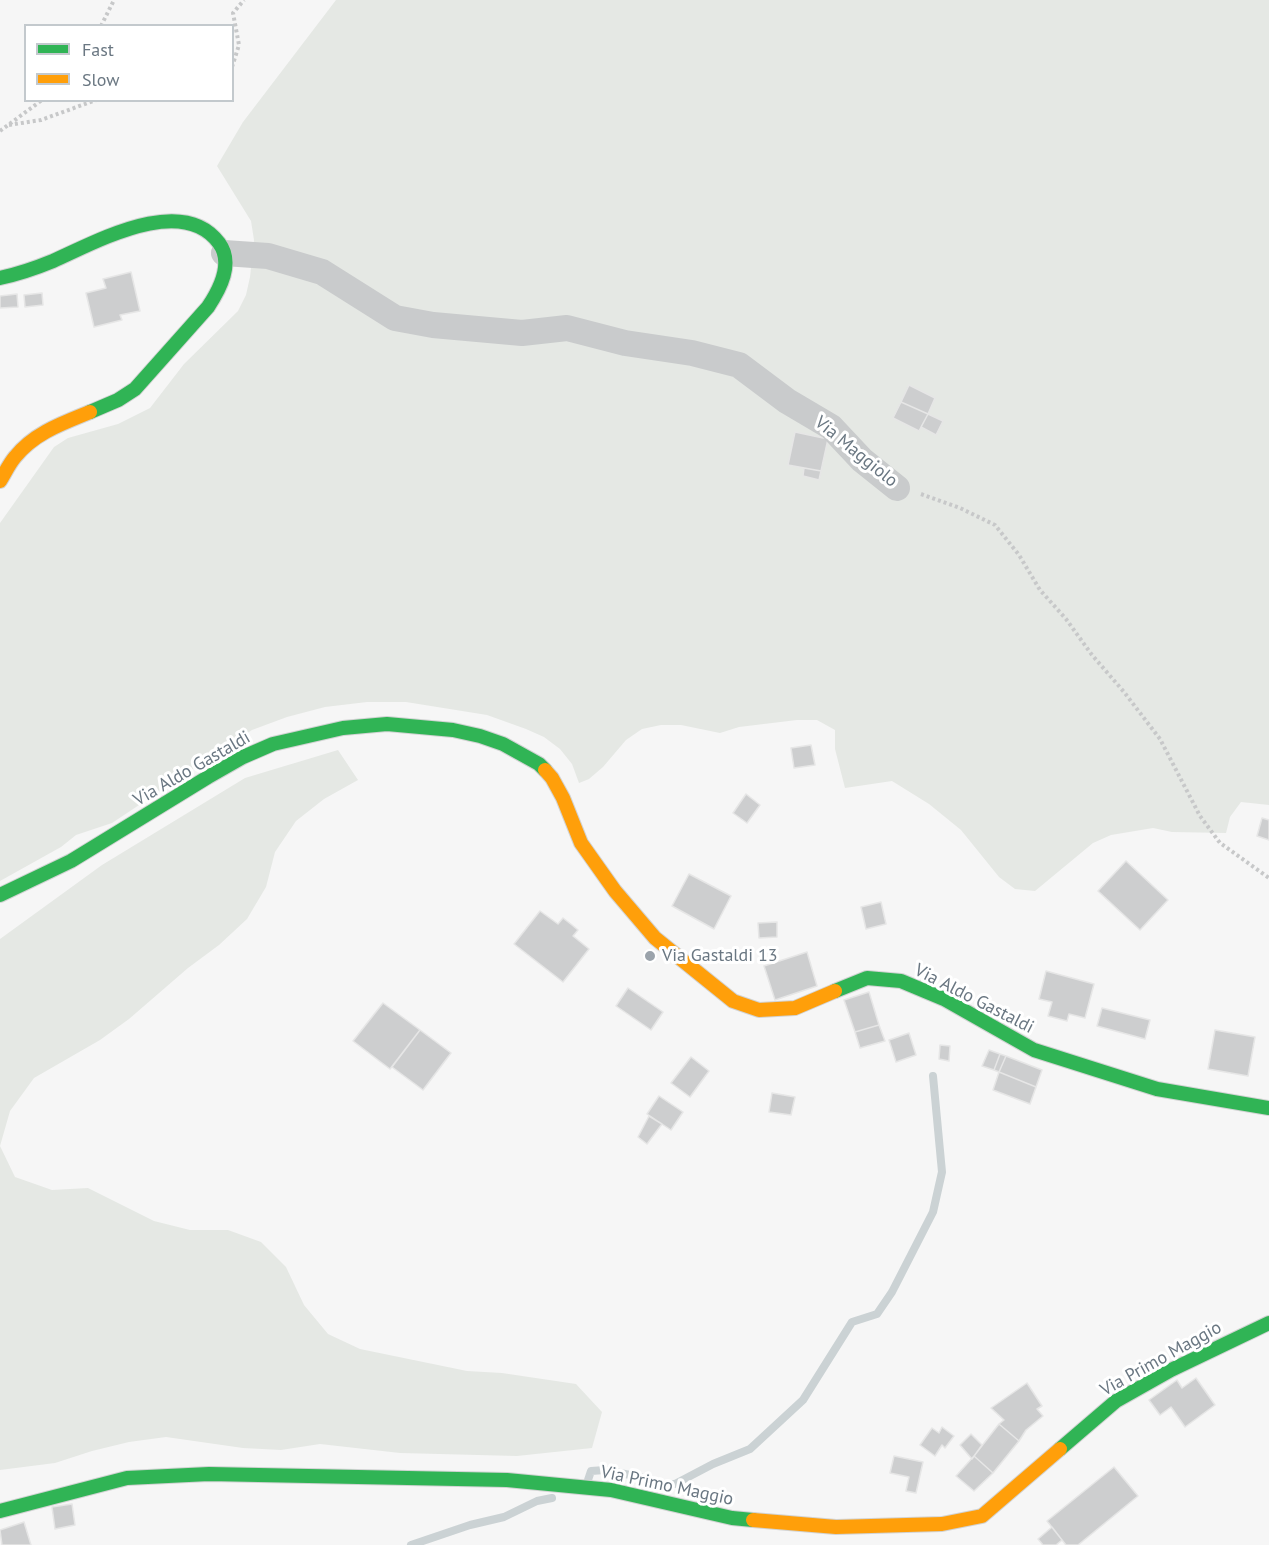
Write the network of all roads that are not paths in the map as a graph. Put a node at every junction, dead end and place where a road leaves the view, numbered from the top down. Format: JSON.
{"nodes":[{"id":1,"x":224,"y":253,"type":"junction"},
{"id":2,"x":0,"y":278,"type":"edge"},
{"id":3,"x":0,"y":481,"type":"edge"},
{"id":4,"x":897,"y":488,"type":"road end"},
{"id":5,"x":0,"y":894,"type":"edge"},
{"id":6,"x":1269,"y":1108,"type":"edge"},
{"id":7,"x":1269,"y":1323,"type":"edge"},
{"id":8,"x":0,"y":1511,"type":"edge"}],
"edges":[{"from":1,"to":2,"type":"street"},
{"from":1,"to":3,"type":"street"},
{"from":1,"to":4,"type":"street","name":"Via Maggiolo"},
{"from":5,"to":6,"type":"street","name":"Via Aldo Gastaldi"},
{"from":7,"to":8,"type":"street","name":"Via Primo Maggio"}]}
